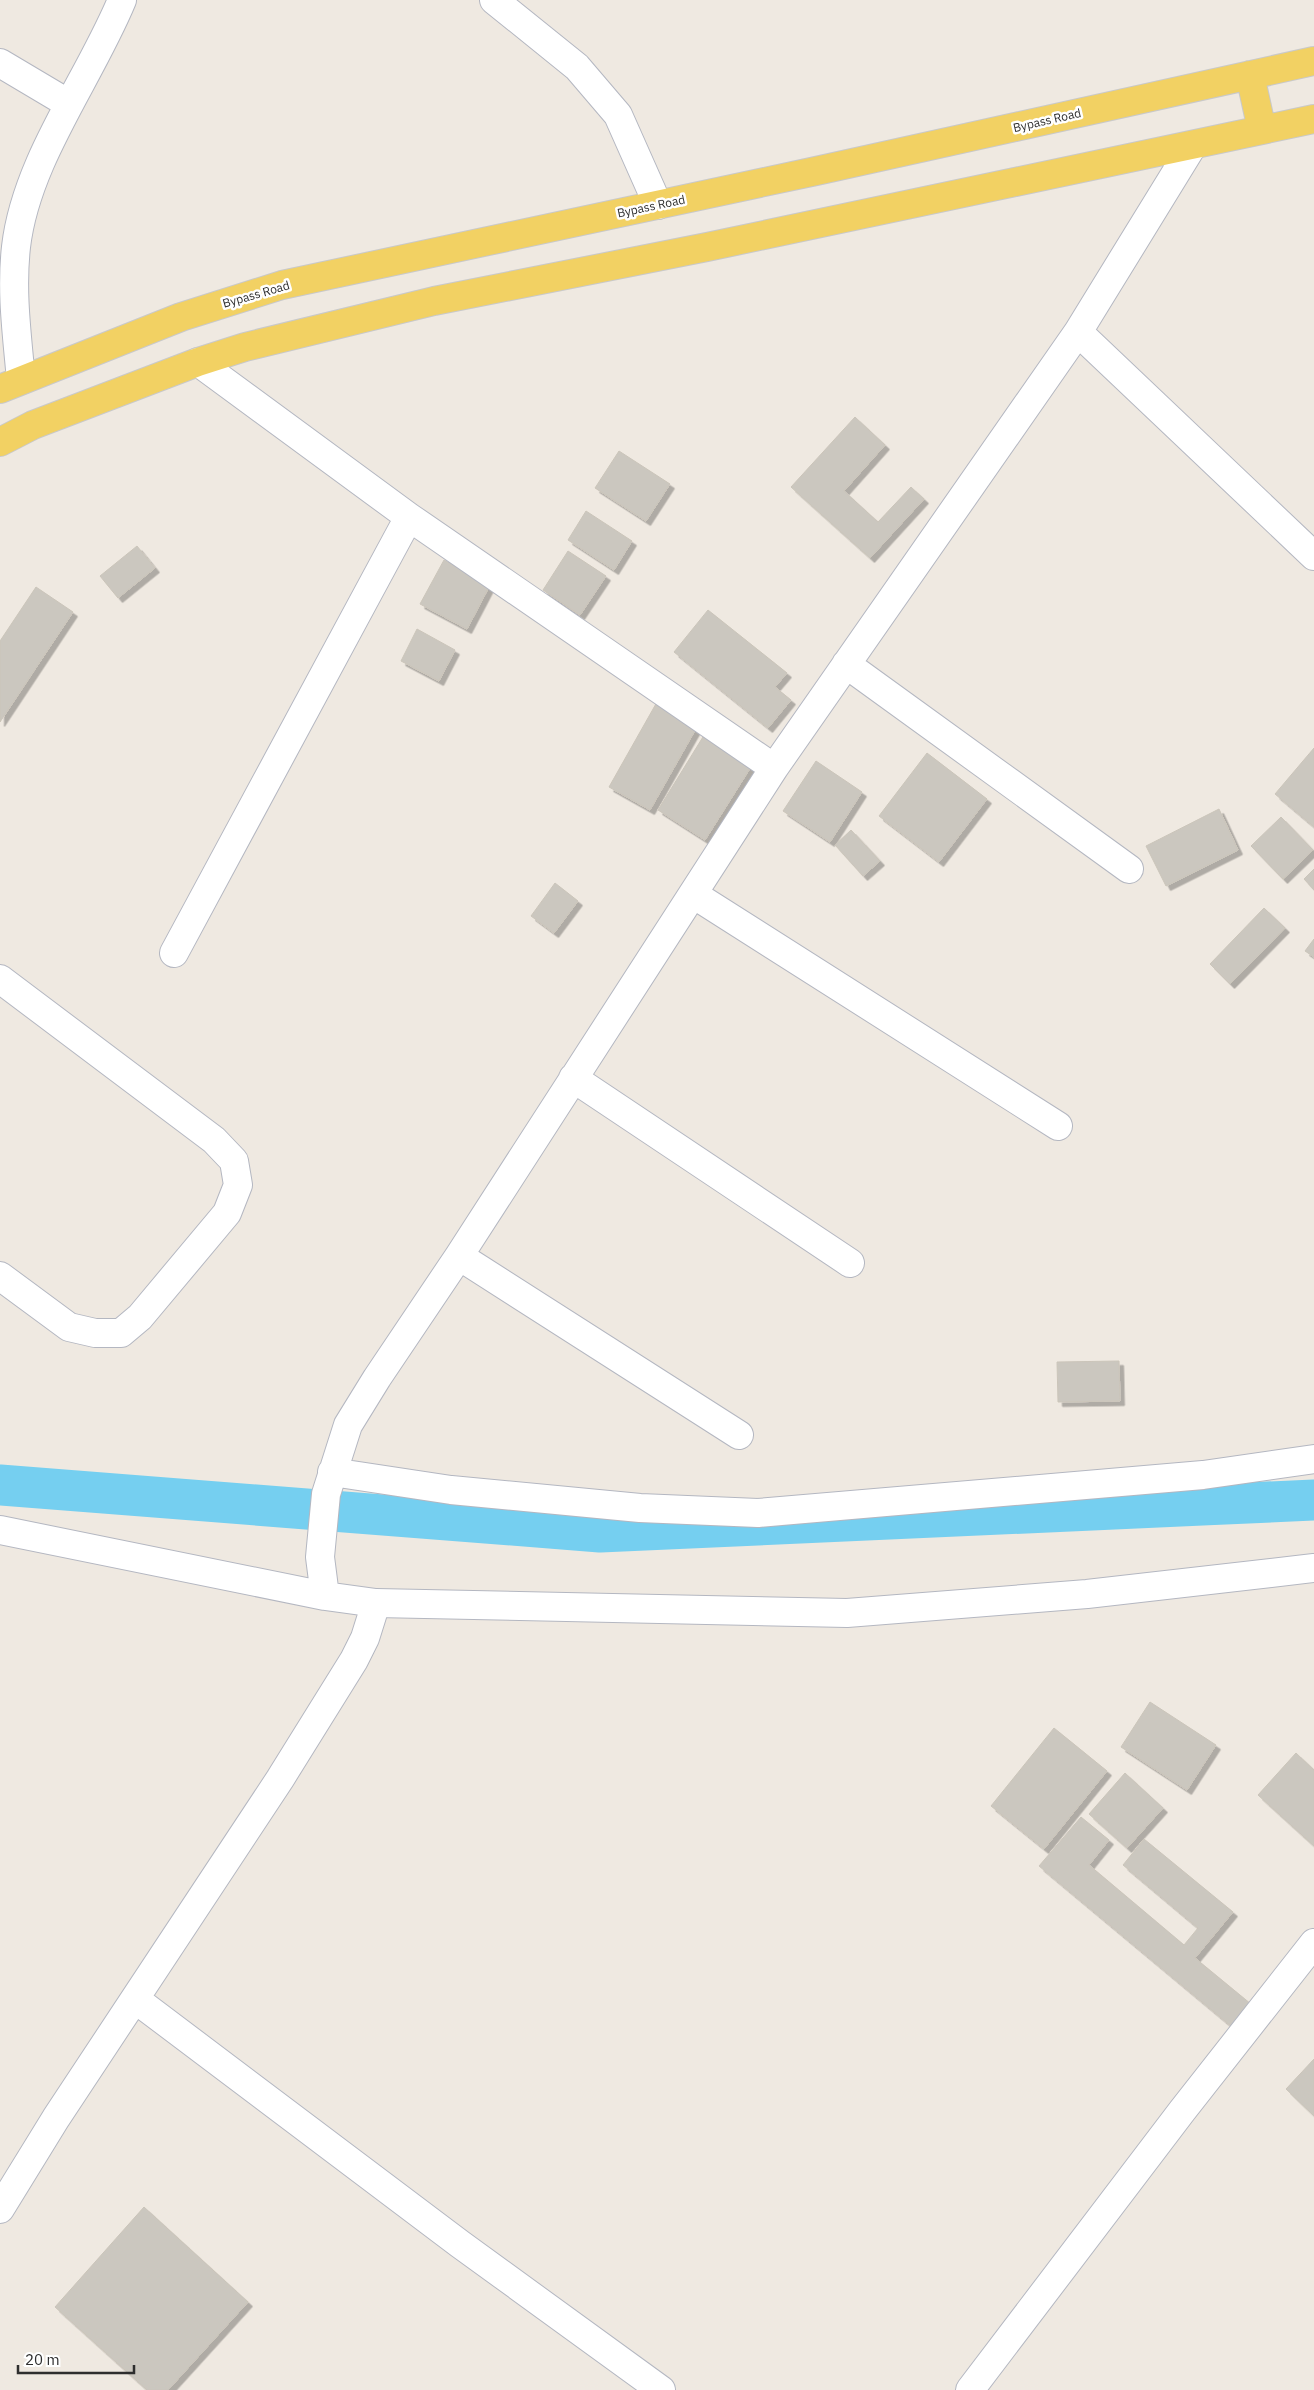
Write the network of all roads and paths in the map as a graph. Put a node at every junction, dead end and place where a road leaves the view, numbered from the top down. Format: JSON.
{"nodes":[{"id":1,"x":122,"y":0,"type":"edge"},
{"id":2,"x":503,"y":3,"type":"edge"},
{"id":3,"x":1314,"y":61,"type":"edge"},
{"id":4,"x":0,"y":63,"type":"edge"},
{"id":5,"x":1250,"y":75,"type":"junction"},
{"id":6,"x":69,"y":104,"type":"junction"},
{"id":7,"x":1314,"y":119,"type":"edge"},
{"id":8,"x":1262,"y":130,"type":"junction"},
{"id":9,"x":1193,"y":145,"type":"junction"},
{"id":10,"x":658,"y":205,"type":"junction"},
{"id":11,"x":1078,"y":332,"type":"junction"},
{"id":12,"x":198,"y":362,"type":"junction"},
{"id":13,"x":11,"y":385,"type":"edge"},
{"id":14,"x":0,"y":442,"type":"edge"},
{"id":15,"x":409,"y":517,"type":"junction"},
{"id":16,"x":1314,"y":556,"type":"edge"},
{"id":17,"x":846,"y":664,"type":"junction"},
{"id":18,"x":774,"y":768,"type":"junction"},
{"id":19,"x":1129,"y":869,"type":"dead end"},
{"id":20,"x":693,"y":894,"type":"junction"},
{"id":21,"x":174,"y":954,"type":"dead end"},
{"id":22,"x":0,"y":979,"type":"edge"},
{"id":23,"x":573,"y":1078,"type":"junction"},
{"id":24,"x":1058,"y":1126,"type":"dead end"},
{"id":25,"x":459,"y":1256,"type":"junction"},
{"id":26,"x":850,"y":1263,"type":"dead end"},
{"id":27,"x":0,"y":1276,"type":"edge"},
{"id":28,"x":739,"y":1435,"type":"dead end"},
{"id":29,"x":1314,"y":1459,"type":"edge"},
{"id":30,"x":329,"y":1483,"type":"junction"},
{"id":31,"x":0,"y":1530,"type":"edge"},
{"id":32,"x":1314,"y":1568,"type":"edge"},
{"id":33,"x":325,"y":1596,"type":"junction"},
{"id":34,"x":376,"y":1603,"type":"junction"},
{"id":35,"x":1314,"y":1943,"type":"edge"},
{"id":36,"x":135,"y":1999,"type":"junction"},
{"id":37,"x":0,"y":2210,"type":"edge"},
{"id":38,"x":661,"y":2390,"type":"edge"},
{"id":39,"x":970,"y":2390,"type":"edge"}],
"edges":[{"from":1,"to":6,"type":"street"},
{"from":2,"to":10,"type":"street"},
{"from":3,"to":5,"type":"main road","name":"Bypass Road"},
{"from":4,"to":6,"type":"street"},
{"from":5,"to":8,"type":"main road"},
{"from":5,"to":10,"type":"main road","name":"Bypass Road"},
{"from":6,"to":13,"type":"street"},
{"from":7,"to":8,"type":"main road"},
{"from":8,"to":9,"type":"main road"},
{"from":9,"to":11,"type":"street"},
{"from":9,"to":12,"type":"main road"},
{"from":10,"to":13,"type":"main road","name":"Bypass Road"},
{"from":11,"to":16,"type":"street"},
{"from":11,"to":17,"type":"street"},
{"from":12,"to":14,"type":"main road"},
{"from":12,"to":15,"type":"street"},
{"from":15,"to":18,"type":"street"},
{"from":15,"to":21,"type":"street"},
{"from":17,"to":18,"type":"street"},
{"from":17,"to":19,"type":"street"},
{"from":18,"to":20,"type":"street"},
{"from":20,"to":23,"type":"street"},
{"from":20,"to":24,"type":"street"},
{"from":22,"to":27,"type":"street"},
{"from":23,"to":25,"type":"street"},
{"from":23,"to":26,"type":"street"},
{"from":25,"to":28,"type":"street"},
{"from":25,"to":30,"type":"street"},
{"from":29,"to":30,"type":"street"},
{"from":30,"to":33,"type":"street"},
{"from":31,"to":33,"type":"street"},
{"from":32,"to":34,"type":"street"},
{"from":33,"to":34,"type":"street"},
{"from":34,"to":36,"type":"street"},
{"from":35,"to":39,"type":"street"},
{"from":36,"to":37,"type":"street"},
{"from":36,"to":38,"type":"street"}]}
